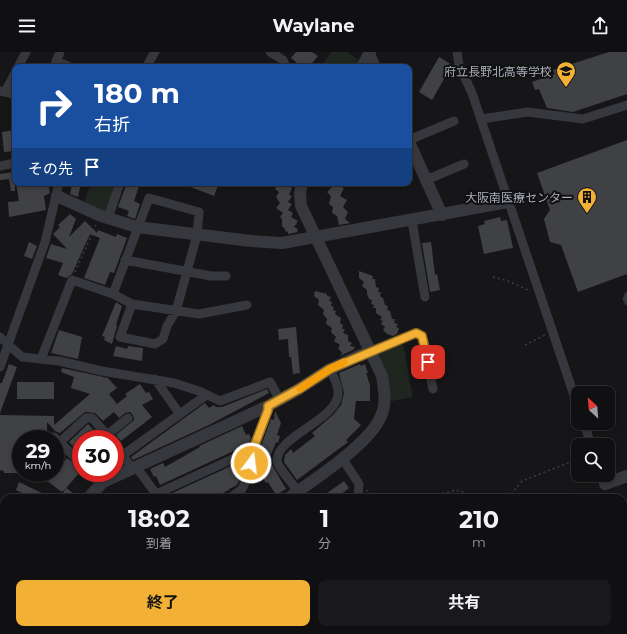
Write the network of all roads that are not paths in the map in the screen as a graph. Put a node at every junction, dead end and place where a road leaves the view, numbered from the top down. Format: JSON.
{"nodes":[{"id":1,"x":26,"y":52,"type":"edge"},
{"id":2,"x":60,"y":52,"type":"edge"},
{"id":3,"x":155,"y":52,"type":"edge"},
{"id":4,"x":270,"y":52,"type":"edge"},
{"id":5,"x":456,"y":52,"type":"edge"},
{"id":6,"x":369,"y":53,"type":"edge"},
{"id":7,"x":20,"y":64,"type":"edge"},
{"id":8,"x":55,"y":64,"type":"edge"},
{"id":9,"x":148,"y":64,"type":"edge"},
{"id":10,"x":285,"y":64,"type":"edge"},
{"id":11,"x":364,"y":64,"type":"edge"},
{"id":12,"x":374,"y":64,"type":"edge"},
{"id":13,"x":12,"y":78,"type":"edge"},
{"id":14,"x":3,"y":91,"type":"edge"},
{"id":15,"x":627,"y":105,"type":"edge"},
{"id":16,"x":481,"y":119,"type":"junction"},
{"id":17,"x":454,"y":121,"type":"dead end"},
{"id":18,"x":412,"y":140,"type":"edge"},
{"id":19,"x":412,"y":148,"type":"edge"},
{"id":20,"x":12,"y":164,"type":"edge"},
{"id":21,"x":464,"y":164,"type":"dead end"},
{"id":22,"x":0,"y":166,"type":"edge"},
{"id":23,"x":426,"y":180,"type":"junction"},
{"id":24,"x":59,"y":186,"type":"edge"},
{"id":25,"x":119,"y":186,"type":"edge"},
{"id":26,"x":301,"y":186,"type":"edge"},
{"id":27,"x":57,"y":196,"type":"junction"},
{"id":28,"x":508,"y":202,"type":"junction"},
{"id":29,"x":442,"y":215,"type":"junction"},
{"id":30,"x":104,"y":217,"type":"junction"},
{"id":31,"x":412,"y":221,"type":"junction"},
{"id":32,"x":137,"y":227,"type":"junction"},
{"id":33,"x":197,"y":235,"type":"junction"},
{"id":34,"x":316,"y":238,"type":"junction"},
{"id":35,"x":125,"y":260,"type":"junction"},
{"id":36,"x":187,"y":271,"type":"junction"},
{"id":37,"x":226,"y":276,"type":"dead end"},
{"id":38,"x":113,"y":294,"type":"junction"},
{"id":39,"x":627,"y":294,"type":"edge"},
{"id":40,"x":425,"y":297,"type":"dead end"},
{"id":41,"x":132,"y":304,"type":"junction"},
{"id":42,"x":627,"y":304,"type":"edge"},
{"id":43,"x":247,"y":305,"type":"dead end"},
{"id":44,"x":176,"y":310,"type":"junction"},
{"id":45,"x":0,"y":337,"type":"edge"},
{"id":46,"x":8,"y":345,"type":"junction"},
{"id":47,"x":370,"y":351,"type":"junction"},
{"id":48,"x":41,"y":359,"type":"junction"},
{"id":49,"x":0,"y":367,"type":"edge"},
{"id":50,"x":330,"y":369,"type":"junction"},
{"id":51,"x":155,"y":380,"type":"junction"},
{"id":52,"x":571,"y":386,"type":"edge"},
{"id":53,"x":433,"y":389,"type":"dead end"},
{"id":54,"x":205,"y":396,"type":"junction"},
{"id":55,"x":280,"y":400,"type":"junction"},
{"id":56,"x":268,"y":406,"type":"junction"},
{"id":57,"x":179,"y":413,"type":"junction"},
{"id":58,"x":128,"y":418,"type":"dead end"},
{"id":59,"x":102,"y":430,"type":"edge"},
{"id":60,"x":118,"y":430,"type":"edge"},
{"id":61,"x":254,"y":449,"type":"junction"},
{"id":62,"x":124,"y":454,"type":"edge"},
{"id":63,"x":72,"y":456,"type":"edge"},
{"id":64,"x":124,"y":456,"type":"edge"},
{"id":65,"x":342,"y":458,"type":"junction"},
{"id":66,"x":135,"y":469,"type":"junction"},
{"id":67,"x":124,"y":474,"type":"edge"},
{"id":68,"x":627,"y":476,"type":"edge"},
{"id":69,"x":615,"y":478,"type":"edge"},
{"id":70,"x":104,"y":482,"type":"edge"},
{"id":71,"x":92,"y":494,"type":"edge"},
{"id":72,"x":156,"y":494,"type":"edge"},
{"id":73,"x":165,"y":494,"type":"edge"},
{"id":74,"x":235,"y":494,"type":"edge"},
{"id":75,"x":291,"y":494,"type":"edge"},
{"id":76,"x":295,"y":494,"type":"edge"},
{"id":77,"x":358,"y":494,"type":"edge"}],
"edges":[{"from":1,"to":7,"type":"street"},
{"from":2,"to":8,"type":"street"},
{"from":3,"to":9,"type":"street"},
{"from":4,"to":10,"type":"street"},
{"from":5,"to":16,"type":"street"},
{"from":6,"to":11,"type":"street"},
{"from":6,"to":12,"type":"street"},
{"from":13,"to":14,"type":"street"},
{"from":15,"to":16,"type":"street"},
{"from":16,"to":28,"type":"street"},
{"from":17,"to":18,"type":"street"},
{"from":19,"to":23,"type":"street"},
{"from":20,"to":22,"type":"street"},
{"from":21,"to":23,"type":"street"},
{"from":23,"to":29,"type":"street"},
{"from":24,"to":27,"type":"street"},
{"from":25,"to":30,"type":"street"},
{"from":26,"to":34,"type":"street"},
{"from":27,"to":30,"type":"street"},
{"from":27,"to":46,"type":"street"},
{"from":28,"to":29,"type":"street"},
{"from":28,"to":52,"type":"street"},
{"from":29,"to":31,"type":"street"},
{"from":30,"to":32,"type":"street"},
{"from":31,"to":34,"type":"street"},
{"from":31,"to":40,"type":"street"},
{"from":32,"to":33,"type":"street"},
{"from":32,"to":33,"type":"street"},
{"from":32,"to":35,"type":"street"},
{"from":33,"to":34,"type":"street"},
{"from":33,"to":36,"type":"street"},
{"from":34,"to":47,"type":"street"},
{"from":35,"to":36,"type":"street"},
{"from":35,"to":38,"type":"street"},
{"from":36,"to":37,"type":"street"},
{"from":36,"to":44,"type":"street"},
{"from":38,"to":41,"type":"street"},
{"from":38,"to":48,"type":"street"},
{"from":39,"to":42,"type":"lane"},
{"from":41,"to":44,"type":"street"},
{"from":41,"to":44,"type":"street"},
{"from":43,"to":44,"type":"street"},
{"from":45,"to":46,"type":"street"},
{"from":46,"to":48,"type":"street"},
{"from":46,"to":49,"type":"street"},
{"from":47,"to":50,"type":"street"},
{"from":47,"to":53,"type":"street"},
{"from":47,"to":65,"type":"street"},
{"from":48,"to":51,"type":"street"},
{"from":50,"to":55,"type":"street"},
{"from":50,"to":75,"type":"street"},
{"from":51,"to":54,"type":"street"},
{"from":51,"to":57,"type":"street"},
{"from":54,"to":55,"type":"street"},
{"from":54,"to":57,"type":"street"},
{"from":55,"to":56,"type":"street"},
{"from":56,"to":61,"type":"street"},
{"from":56,"to":66,"type":"street"},
{"from":57,"to":62,"type":"street"},
{"from":58,"to":60,"type":"street"},
{"from":59,"to":63,"type":"street"},
{"from":61,"to":73,"type":"street"},
{"from":61,"to":74,"type":"street"},
{"from":64,"to":66,"type":"street"},
{"from":65,"to":76,"type":"street"},
{"from":65,"to":77,"type":"street"},
{"from":66,"to":67,"type":"street"},
{"from":66,"to":72,"type":"street"},
{"from":68,"to":69,"type":"street"},
{"from":70,"to":71,"type":"street"}]}
